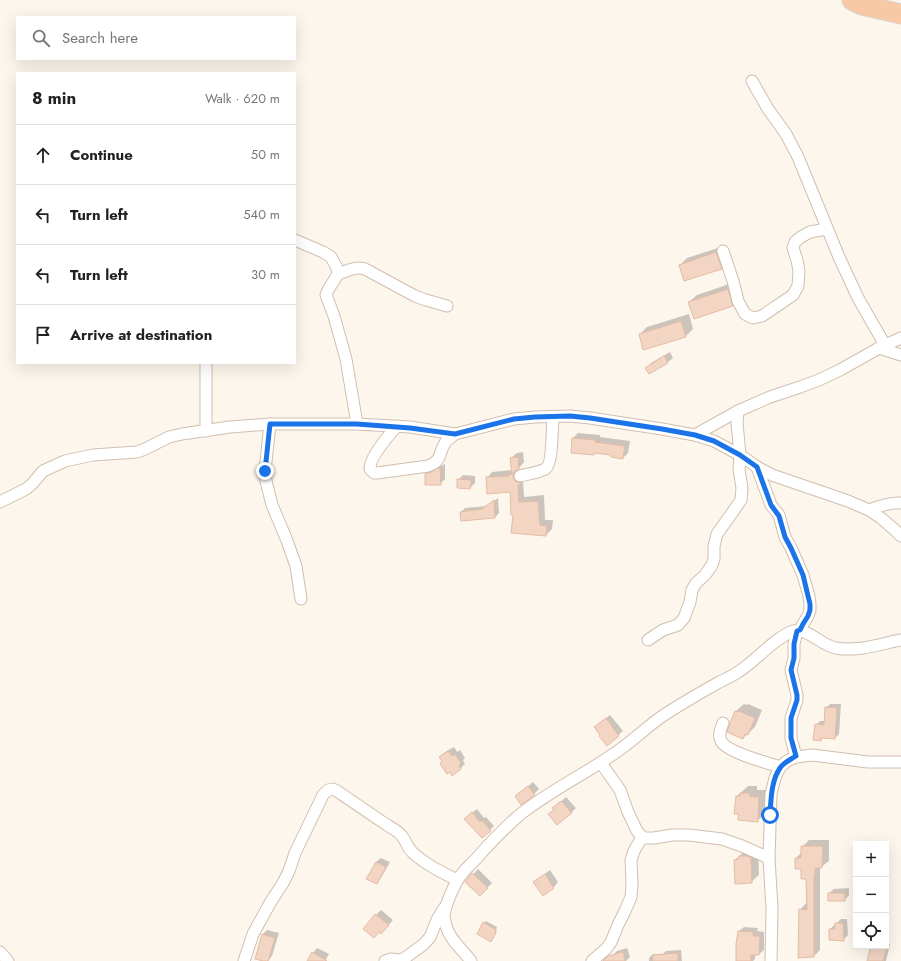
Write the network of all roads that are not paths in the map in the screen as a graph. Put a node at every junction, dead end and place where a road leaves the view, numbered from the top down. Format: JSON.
{"nodes":[{"id":1,"x":852,"y":0,"type":"edge"},
{"id":2,"x":901,"y":14,"type":"edge"},
{"id":3,"x":752,"y":81,"type":"dead end"},
{"id":4,"x":827,"y":229,"type":"junction"},
{"id":5,"x":296,"y":240,"type":"edge"},
{"id":6,"x":723,"y":251,"type":"dead end"},
{"id":7,"x":338,"y":274,"type":"junction"},
{"id":8,"x":447,"y":306,"type":"dead end"},
{"id":9,"x":901,"y":338,"type":"edge"},
{"id":10,"x":882,"y":347,"type":"junction"},
{"id":11,"x":901,"y":355,"type":"edge"},
{"id":12,"x":206,"y":364,"type":"edge"},
{"id":13,"x":738,"y":411,"type":"junction"},
{"id":14,"x":553,"y":417,"type":"junction"},
{"id":15,"x":270,"y":424,"type":"junction"},
{"id":16,"x":357,"y":424,"type":"junction"},
{"id":17,"x":397,"y":426,"type":"junction"},
{"id":18,"x":206,"y":431,"type":"junction"},
{"id":19,"x":455,"y":434,"type":"junction"},
{"id":20,"x":695,"y":435,"type":"junction"},
{"id":21,"x":740,"y":455,"type":"junction"},
{"id":22,"x":757,"y":467,"type":"junction"},
{"id":23,"x":520,"y":476,"type":"dead end"},
{"id":24,"x":0,"y":502,"type":"edge"},
{"id":25,"x":901,"y":503,"type":"edge"},
{"id":26,"x":869,"y":510,"type":"junction"},
{"id":27,"x":901,"y":536,"type":"edge"},
{"id":28,"x":301,"y":599,"type":"dead end"},
{"id":29,"x":798,"y":631,"type":"junction"},
{"id":30,"x":648,"y":640,"type":"dead end"},
{"id":31,"x":901,"y":640,"type":"edge"},
{"id":32,"x":723,"y":723,"type":"dead end"},
{"id":33,"x":796,"y":756,"type":"junction"},
{"id":34,"x":901,"y":762,"type":"edge"},
{"id":35,"x":601,"y":763,"type":"junction"},
{"id":36,"x":780,"y":767,"type":"junction"},
{"id":37,"x":642,"y":836,"type":"junction"},
{"id":38,"x":769,"y":858,"type":"junction"},
{"id":39,"x":457,"y":880,"type":"junction"},
{"id":40,"x":448,"y":902,"type":"junction"},
{"id":41,"x":0,"y":952,"type":"edge"},
{"id":42,"x":8,"y":961,"type":"edge"},
{"id":43,"x":244,"y":961,"type":"edge"},
{"id":44,"x":385,"y":961,"type":"edge"},
{"id":45,"x":471,"y":961,"type":"edge"},
{"id":46,"x":592,"y":961,"type":"edge"},
{"id":47,"x":770,"y":961,"type":"edge"}],
"edges":[{"from":1,"to":2,"type":"highway"},
{"from":3,"to":4,"type":"street"},
{"from":4,"to":6,"type":"street"},
{"from":4,"to":10,"type":"street"},
{"from":5,"to":7,"type":"street"},
{"from":7,"to":8,"type":"street"},
{"from":7,"to":16,"type":"street"},
{"from":9,"to":10,"type":"street"},
{"from":10,"to":11,"type":"street"},
{"from":10,"to":13,"type":"street"},
{"from":12,"to":18,"type":"street"},
{"from":13,"to":20,"type":"street"},
{"from":13,"to":21,"type":"street"},
{"from":14,"to":19,"type":"street"},
{"from":14,"to":20,"type":"street"},
{"from":14,"to":23,"type":"street"},
{"from":15,"to":16,"type":"street"},
{"from":15,"to":18,"type":"street"},
{"from":15,"to":28,"type":"street"},
{"from":16,"to":17,"type":"street"},
{"from":17,"to":19,"type":"street"},
{"from":17,"to":19,"type":"street"},
{"from":18,"to":24,"type":"street"},
{"from":20,"to":21,"type":"street"},
{"from":21,"to":22,"type":"street"},
{"from":21,"to":30,"type":"street"},
{"from":22,"to":26,"type":"street"},
{"from":22,"to":29,"type":"street"},
{"from":25,"to":26,"type":"street"},
{"from":26,"to":27,"type":"street"},
{"from":29,"to":31,"type":"street"},
{"from":29,"to":33,"type":"street"},
{"from":29,"to":35,"type":"street"},
{"from":32,"to":36,"type":"street"},
{"from":33,"to":34,"type":"street"},
{"from":33,"to":36,"type":"street"},
{"from":35,"to":37,"type":"street"},
{"from":35,"to":39,"type":"street"},
{"from":36,"to":38,"type":"street"},
{"from":37,"to":38,"type":"street"},
{"from":37,"to":46,"type":"street"},
{"from":38,"to":47,"type":"street"},
{"from":39,"to":40,"type":"street"},
{"from":39,"to":43,"type":"street"},
{"from":40,"to":44,"type":"street"},
{"from":40,"to":45,"type":"street"},
{"from":41,"to":42,"type":"street"}]}
